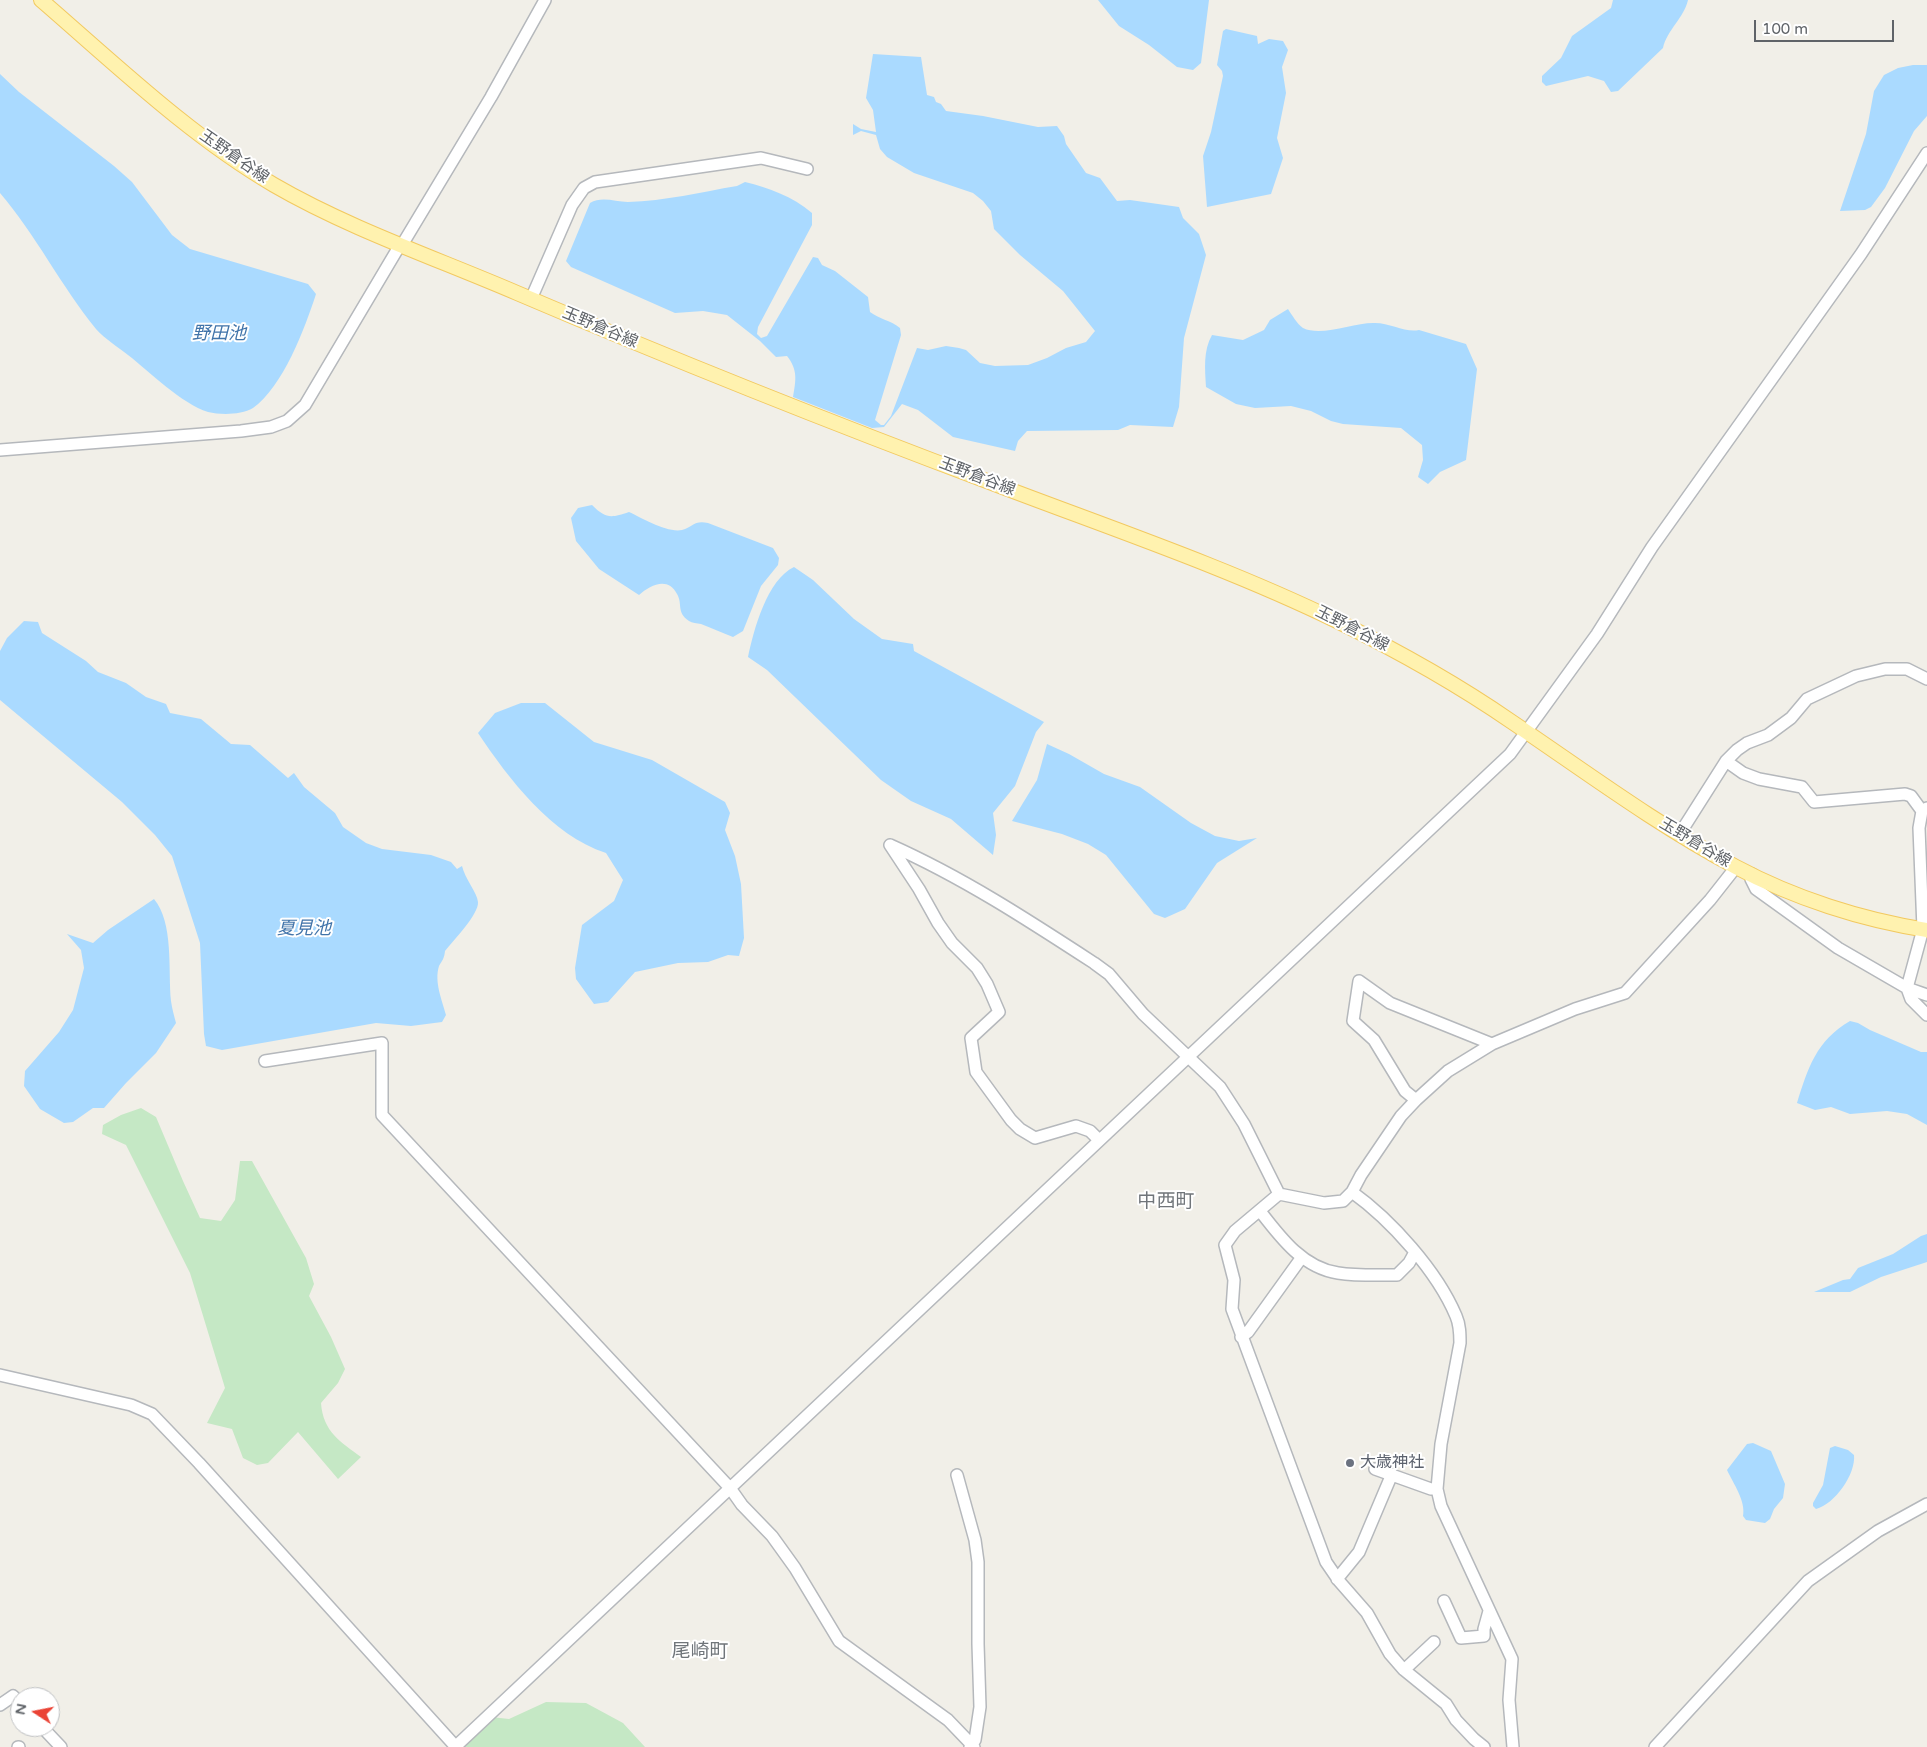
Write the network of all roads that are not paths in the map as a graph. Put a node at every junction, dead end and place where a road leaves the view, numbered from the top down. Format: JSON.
{"nodes":[{"id":1,"x":41,"y":0,"type":"edge"},
{"id":2,"x":545,"y":0,"type":"edge"},
{"id":3,"x":1927,"y":153,"type":"edge"},
{"id":4,"x":808,"y":169,"type":"dead end"},
{"id":5,"x":402,"y":245,"type":"junction"},
{"id":6,"x":531,"y":299,"type":"junction"},
{"id":7,"x":0,"y":450,"type":"edge"},
{"id":8,"x":1927,"y":679,"type":"edge"},
{"id":9,"x":1526,"y":732,"type":"junction"},
{"id":10,"x":1726,"y":761,"type":"junction"},
{"id":11,"x":1924,"y":810,"type":"edge"},
{"id":12,"x":1680,"y":835,"type":"junction"},
{"id":13,"x":1736,"y":867,"type":"junction"},
{"id":14,"x":1752,"y":874,"type":"junction"},
{"id":15,"x":1925,"y":930,"type":"edge"},
{"id":16,"x":1907,"y":988,"type":"junction"},
{"id":17,"x":1927,"y":994,"type":"edge"},
{"id":18,"x":1927,"y":1015,"type":"edge"},
{"id":19,"x":1492,"y":1044,"type":"junction"},
{"id":20,"x":1189,"y":1057,"type":"junction"},
{"id":21,"x":265,"y":1061,"type":"dead end"},
{"id":22,"x":1416,"y":1100,"type":"junction"},
{"id":23,"x":1099,"y":1140,"type":"junction"},
{"id":24,"x":1352,"y":1192,"type":"junction"},
{"id":25,"x":1279,"y":1194,"type":"junction"},
{"id":26,"x":1260,"y":1211,"type":"junction"},
{"id":27,"x":1415,"y":1252,"type":"junction"},
{"id":28,"x":1302,"y":1256,"type":"junction"},
{"id":29,"x":1241,"y":1337,"type":"junction"},
{"id":30,"x":0,"y":1376,"type":"edge"},
{"id":31,"x":1375,"y":1468,"type":"dead end"},
{"id":32,"x":1392,"y":1474,"type":"junction"},
{"id":33,"x":957,"y":1475,"type":"dead end"},
{"id":34,"x":730,"y":1488,"type":"junction"},
{"id":35,"x":1437,"y":1489,"type":"junction"},
{"id":36,"x":1927,"y":1504,"type":"edge"},
{"id":37,"x":1337,"y":1579,"type":"junction"},
{"id":38,"x":1444,"y":1601,"type":"dead end"},
{"id":39,"x":1489,"y":1611,"type":"junction"},
{"id":40,"x":1434,"y":1642,"type":"dead end"},
{"id":41,"x":1404,"y":1670,"type":"junction"},
{"id":42,"x":52,"y":1737,"type":"edge"},
{"id":43,"x":972,"y":1746,"type":"edge"},
{"id":44,"x":61,"y":1747,"type":"edge"},
{"id":45,"x":455,"y":1747,"type":"edge"},
{"id":46,"x":1484,"y":1747,"type":"edge"},
{"id":47,"x":1513,"y":1747,"type":"edge"},
{"id":48,"x":1656,"y":1747,"type":"edge"}],
"edges":[{"from":1,"to":5,"type":"main road","name":"玉野倉谷線"},
{"from":2,"to":5,"type":"street"},
{"from":3,"to":9,"type":"street"},
{"from":4,"to":6,"type":"street"},
{"from":5,"to":6,"type":"main road","name":"玉野倉谷線"},
{"from":5,"to":7,"type":"street"},
{"from":6,"to":9,"type":"main road","name":"玉野倉谷線"},
{"from":8,"to":10,"type":"street"},
{"from":9,"to":12,"type":"main road","name":"玉野倉谷線"},
{"from":9,"to":20,"type":"street"},
{"from":10,"to":11,"type":"street"},
{"from":10,"to":12,"type":"street"},
{"from":11,"to":15,"type":"street"},
{"from":12,"to":13,"type":"main road","name":"玉野倉谷線"},
{"from":13,"to":14,"type":"main road","name":"玉野倉谷線"},
{"from":13,"to":19,"type":"street"},
{"from":14,"to":15,"type":"main road","name":"玉野倉谷線"},
{"from":14,"to":16,"type":"street"},
{"from":15,"to":16,"type":"street"},
{"from":16,"to":17,"type":"street"},
{"from":16,"to":18,"type":"street"},
{"from":19,"to":22,"type":"street"},
{"from":19,"to":22,"type":"street"},
{"from":20,"to":23,"type":"street"},
{"from":20,"to":23,"type":"street"},
{"from":20,"to":25,"type":"street"},
{"from":21,"to":34,"type":"street"},
{"from":22,"to":24,"type":"street"},
{"from":23,"to":34,"type":"street"},
{"from":24,"to":25,"type":"street"},
{"from":24,"to":27,"type":"street"},
{"from":25,"to":26,"type":"street"},
{"from":26,"to":28,"type":"street"},
{"from":26,"to":29,"type":"street"},
{"from":27,"to":28,"type":"street"},
{"from":27,"to":35,"type":"street"},
{"from":28,"to":29,"type":"street"},
{"from":29,"to":37,"type":"street"},
{"from":30,"to":45,"type":"street"},
{"from":31,"to":32,"type":"street"},
{"from":32,"to":35,"type":"street"},
{"from":32,"to":37,"type":"street"},
{"from":33,"to":43,"type":"street"},
{"from":34,"to":43,"type":"street"},
{"from":34,"to":45,"type":"street"},
{"from":35,"to":39,"type":"street"},
{"from":36,"to":48,"type":"street"},
{"from":37,"to":41,"type":"street"},
{"from":38,"to":39,"type":"street"},
{"from":39,"to":47,"type":"street"},
{"from":40,"to":41,"type":"street"},
{"from":41,"to":46,"type":"street"},
{"from":42,"to":44,"type":"street"}]}
